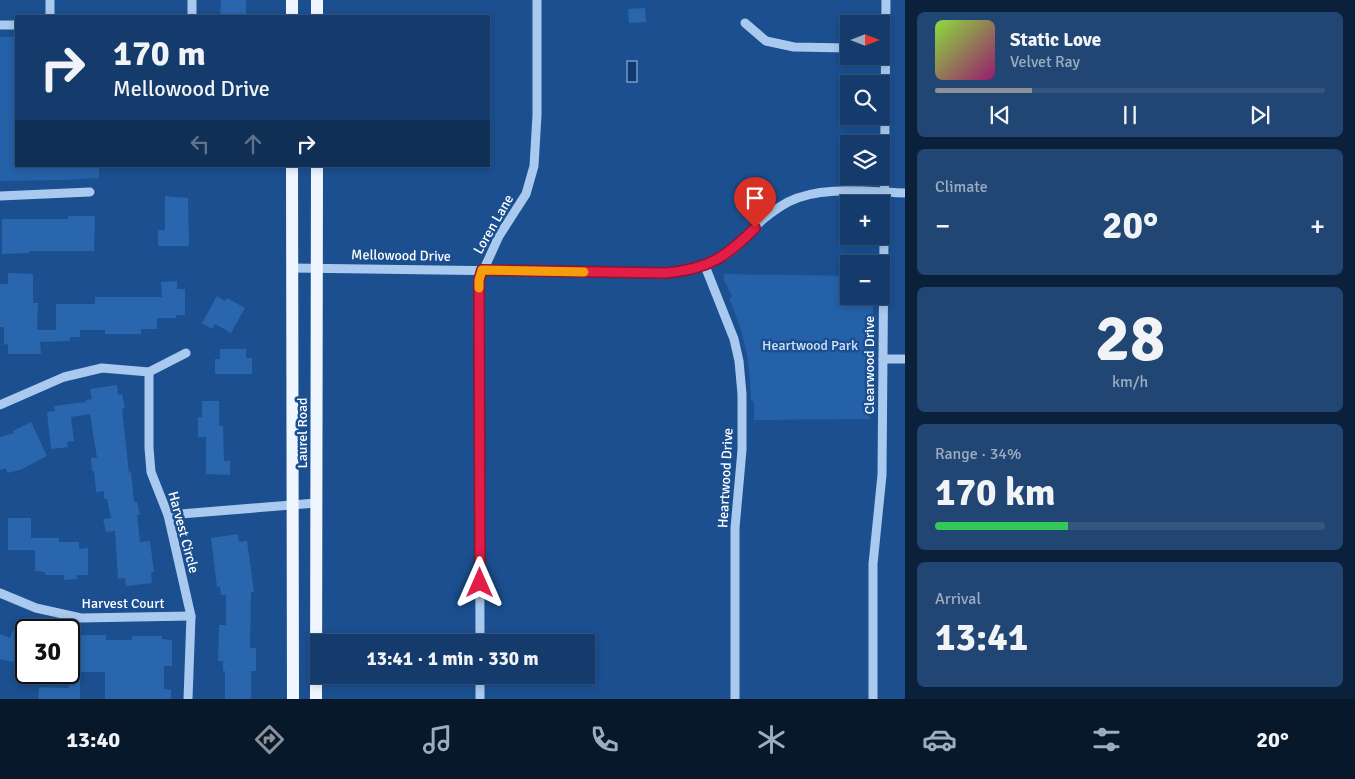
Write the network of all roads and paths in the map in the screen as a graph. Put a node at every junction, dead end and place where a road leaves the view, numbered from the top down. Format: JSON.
{"nodes":[{"id":1,"x":50,"y":0,"type":"edge"},
{"id":2,"x":192,"y":0,"type":"edge"},
{"id":3,"x":317,"y":0,"type":"edge"},
{"id":4,"x":537,"y":0,"type":"edge"},
{"id":5,"x":886,"y":0,"type":"edge"},
{"id":6,"x":50,"y":15,"type":"edge"},
{"id":7,"x":192,"y":15,"type":"edge"},
{"id":8,"x":317,"y":15,"type":"edge"},
{"id":9,"x":885,"y":15,"type":"edge"},
{"id":10,"x":745,"y":23,"type":"dead end"},
{"id":11,"x":0,"y":25,"type":"edge"},
{"id":12,"x":15,"y":25,"type":"edge"},
{"id":13,"x":840,"y":48,"type":"edge"},
{"id":14,"x":883,"y":65,"type":"edge"},
{"id":15,"x":292,"y":167,"type":"edge"},
{"id":16,"x":318,"y":167,"type":"edge"},
{"id":17,"x":90,"y":192,"type":"dead end"},
{"id":18,"x":884,"y":192,"type":"junction"},
{"id":19,"x":905,"y":193,"type":"edge"},
{"id":20,"x":0,"y":196,"type":"edge"},
{"id":21,"x":704,"y":266,"type":"junction"},
{"id":22,"x":292,"y":268,"type":"junction"},
{"id":23,"x":317,"y":268,"type":"junction"},
{"id":24,"x":482,"y":270,"type":"junction"},
{"id":25,"x":186,"y":353,"type":"dead end"},
{"id":26,"x":883,"y":359,"type":"junction"},
{"id":27,"x":905,"y":359,"type":"edge"},
{"id":28,"x":149,"y":372,"type":"junction"},
{"id":29,"x":0,"y":405,"type":"edge"},
{"id":30,"x":316,"y":503,"type":"junction"},
{"id":31,"x":292,"y":504,"type":"junction"},
{"id":32,"x":168,"y":516,"type":"junction"},
{"id":33,"x":0,"y":594,"type":"edge"},
{"id":34,"x":191,"y":616,"type":"junction"},
{"id":35,"x":480,"y":634,"type":"edge"},
{"id":36,"x":480,"y":684,"type":"edge"},
{"id":37,"x":188,"y":699,"type":"edge"},
{"id":38,"x":293,"y":699,"type":"edge"},
{"id":39,"x":316,"y":699,"type":"edge"},
{"id":40,"x":480,"y":699,"type":"edge"},
{"id":41,"x":735,"y":699,"type":"edge"},
{"id":42,"x":873,"y":699,"type":"edge"}],
"edges":[{"from":1,"to":6,"type":"street"},
{"from":2,"to":7,"type":"street"},
{"from":3,"to":8,"type":"main road"},
{"from":4,"to":24,"type":"street","name":"Loren Lane"},
{"from":5,"to":9,"type":"street","name":"Clearwood Drive"},
{"from":10,"to":13,"type":"street"},
{"from":11,"to":12,"type":"street"},
{"from":14,"to":18,"type":"street","name":"Clearwood Drive"},
{"from":15,"to":22,"type":"main road","name":"Laurel Road"},
{"from":16,"to":23,"type":"main road","name":"Laurel Road"},
{"from":17,"to":20,"type":"street"},
{"from":18,"to":19,"type":"street","name":"Mellowood Drive"},
{"from":18,"to":21,"type":"street","name":"Mellowood Drive"},
{"from":18,"to":26,"type":"street","name":"Clearwood Drive"},
{"from":21,"to":24,"type":"street","name":"Mellowood Drive"},
{"from":21,"to":41,"type":"street","name":"Heartwood Drive"},
{"from":22,"to":23,"type":"street","name":"Mellowood Drive"},
{"from":22,"to":31,"type":"main road","name":"Laurel Road"},
{"from":23,"to":24,"type":"street","name":"Mellowood Drive"},
{"from":23,"to":30,"type":"main road","name":"Laurel Road"},
{"from":24,"to":35,"type":"street","name":"Loren Lane"},
{"from":25,"to":28,"type":"street"},
{"from":26,"to":27,"type":"street"},
{"from":26,"to":42,"type":"street","name":"Clearwood Drive"},
{"from":28,"to":29,"type":"street"},
{"from":28,"to":32,"type":"street","name":"Harvest Circle"},
{"from":30,"to":31,"type":"street"},
{"from":30,"to":39,"type":"main road","name":"Laurel Road"},
{"from":31,"to":32,"type":"street"},
{"from":31,"to":38,"type":"main road","name":"Laurel Road"},
{"from":32,"to":34,"type":"street","name":"Harvest Circle"},
{"from":33,"to":34,"type":"street","name":"Harvest Court"},
{"from":34,"to":37,"type":"street","name":"Harvest Circle"},
{"from":36,"to":40,"type":"street"}]}
